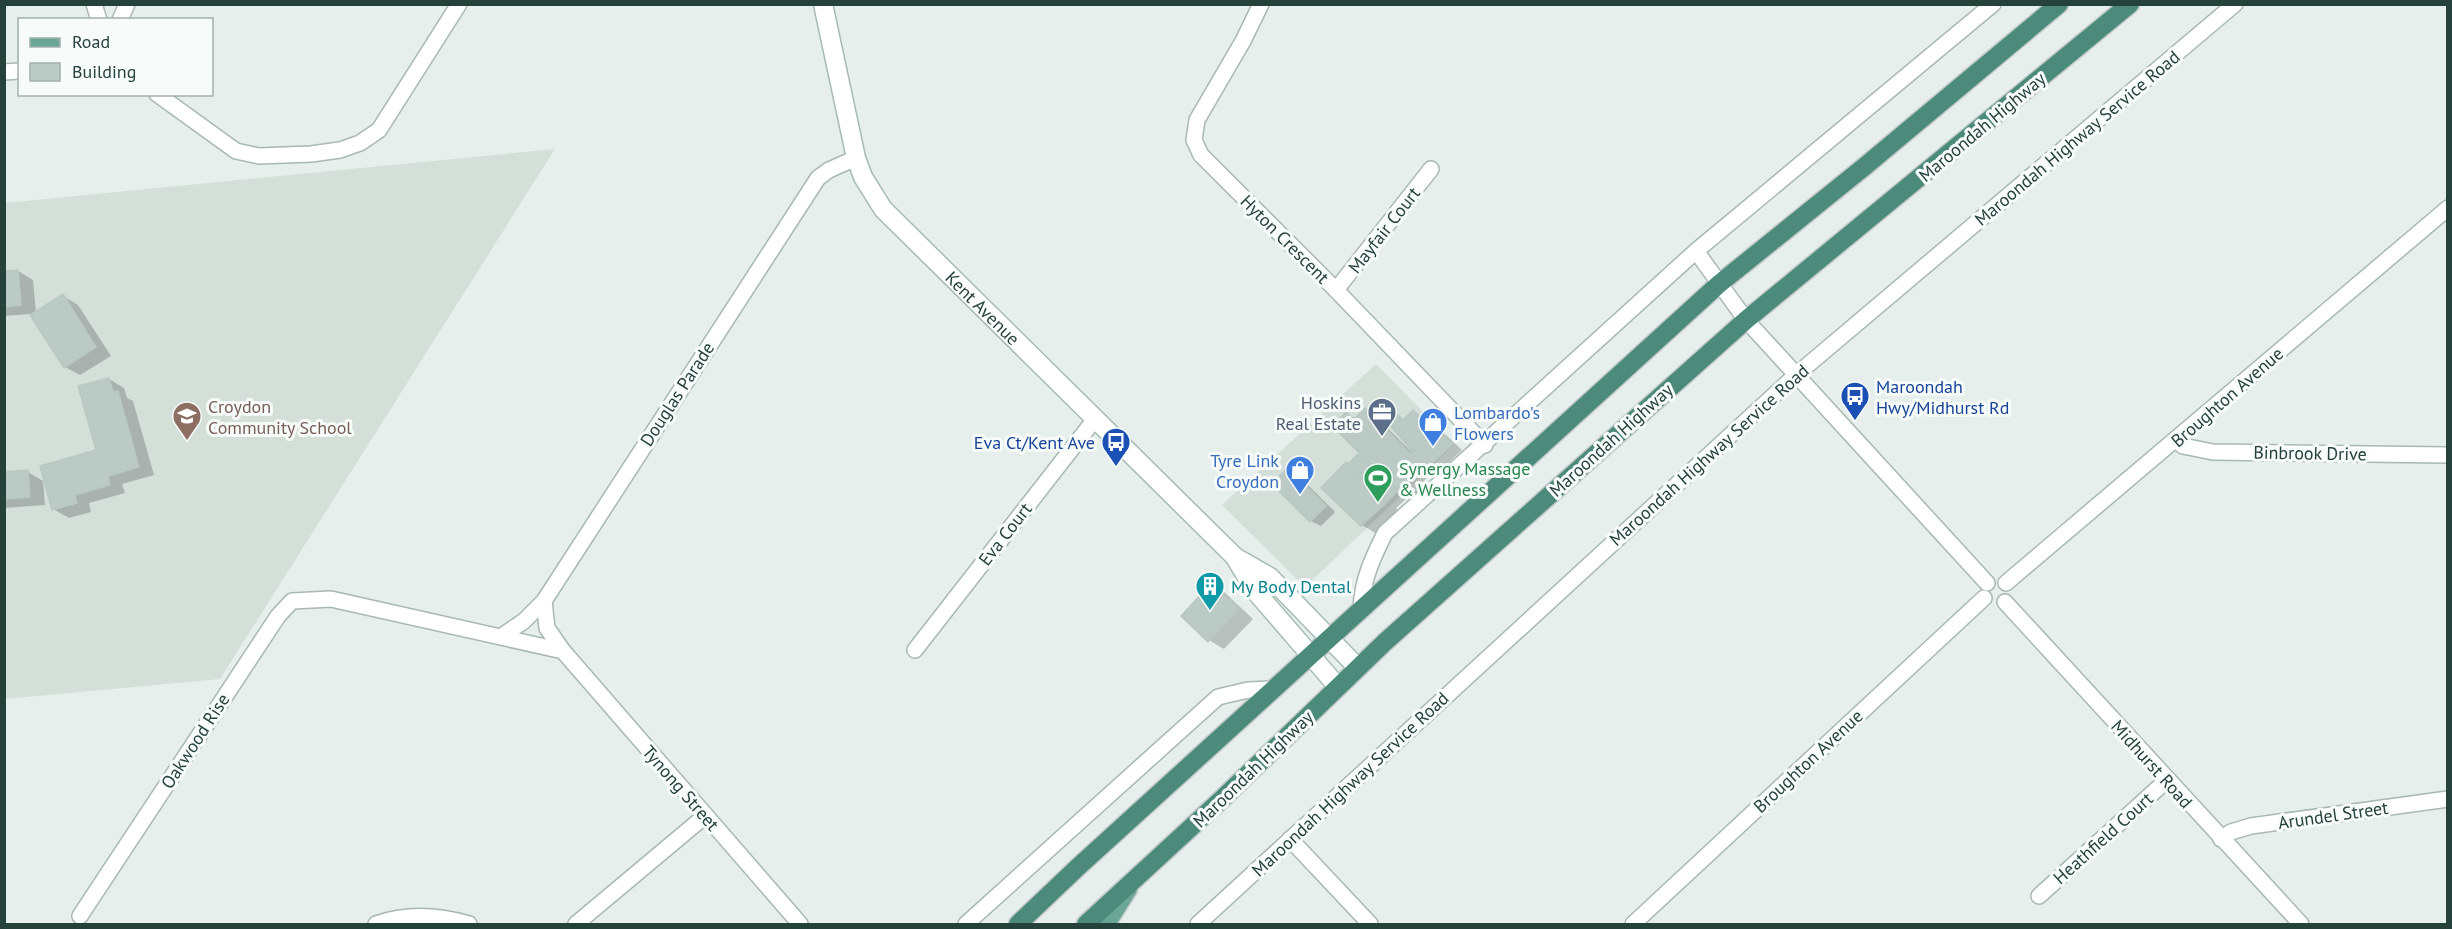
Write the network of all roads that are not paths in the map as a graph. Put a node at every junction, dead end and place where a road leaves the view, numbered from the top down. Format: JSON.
{"nodes":[{"id":1,"x":127,"y":4,"type":"edge"},
{"id":2,"x":459,"y":4,"type":"edge"},
{"id":3,"x":823,"y":4,"type":"edge"},
{"id":4,"x":1261,"y":4,"type":"edge"},
{"id":5,"x":1993,"y":4,"type":"edge"},
{"id":6,"x":2059,"y":4,"type":"edge"},
{"id":7,"x":2130,"y":4,"type":"edge"},
{"id":8,"x":2235,"y":4,"type":"edge"},
{"id":9,"x":121,"y":18,"type":"edge"},
{"id":10,"x":160,"y":96,"type":"edge"},
{"id":11,"x":856,"y":158,"type":"junction"},
{"id":12,"x":1431,"y":170,"type":"dead end"},
{"id":13,"x":2448,"y":208,"type":"edge"},
{"id":14,"x":1696,"y":251,"type":"junction"},
{"id":15,"x":1719,"y":284,"type":"junction"},
{"id":16,"x":1336,"y":290,"type":"junction"},
{"id":17,"x":1746,"y":320,"type":"junction"},
{"id":18,"x":1796,"y":375,"type":"junction"},
{"id":19,"x":1095,"y":419,"type":"junction"},
{"id":20,"x":2176,"y":440,"type":"junction"},
{"id":21,"x":1485,"y":445,"type":"junction"},
{"id":22,"x":2448,"y":455,"type":"edge"},
{"id":23,"x":1235,"y":557,"type":"junction"},
{"id":24,"x":1987,"y":582,"type":"junction"},
{"id":25,"x":2006,"y":583,"type":"junction"},
{"id":26,"x":1984,"y":598,"type":"junction"},
{"id":27,"x":543,"y":601,"type":"junction"},
{"id":28,"x":2005,"y":602,"type":"junction"},
{"id":29,"x":1361,"y":609,"type":"junction"},
{"id":30,"x":502,"y":636,"type":"junction"},
{"id":31,"x":1330,"y":638,"type":"junction"},
{"id":32,"x":915,"y":650,"type":"dead end"},
{"id":33,"x":564,"y":651,"type":"junction"},
{"id":34,"x":1310,"y":656,"type":"junction"},
{"id":35,"x":1358,"y":668,"type":"junction"},
{"id":36,"x":1338,"y":687,"type":"junction"},
{"id":37,"x":1275,"y":689,"type":"junction"},
{"id":38,"x":2167,"y":780,"type":"junction"},
{"id":39,"x":2448,"y":799,"type":"edge"},
{"id":40,"x":705,"y":816,"type":"junction"},
{"id":41,"x":1290,"y":838,"type":"junction"},
{"id":42,"x":2221,"y":839,"type":"junction"},
{"id":43,"x":1132,"y":882,"type":"junction"},
{"id":44,"x":2039,"y":896,"type":"dead end"},
{"id":45,"x":80,"y":916,"type":"dead end"},
{"id":46,"x":376,"y":924,"type":"edge"},
{"id":47,"x":469,"y":924,"type":"edge"},
{"id":48,"x":576,"y":924,"type":"edge"},
{"id":49,"x":800,"y":924,"type":"edge"},
{"id":50,"x":966,"y":924,"type":"edge"},
{"id":51,"x":1018,"y":924,"type":"edge"},
{"id":52,"x":1086,"y":924,"type":"edge"},
{"id":53,"x":1106,"y":924,"type":"edge"},
{"id":54,"x":1198,"y":924,"type":"edge"},
{"id":55,"x":1370,"y":924,"type":"edge"},
{"id":56,"x":1633,"y":924,"type":"edge"},
{"id":57,"x":2301,"y":924,"type":"edge"}],
"edges":[{"from":1,"to":9,"type":"street"},
{"from":2,"to":10,"type":"street"},
{"from":3,"to":11,"type":"main road","name":"Kent Avenue"},
{"from":4,"to":16,"type":"street","name":"Hyton Crescent"},
{"from":5,"to":14,"type":"street"},
{"from":6,"to":15,"type":"highway"},
{"from":7,"to":17,"type":"highway","name":"Maroondah Highway"},
{"from":8,"to":18,"type":"street","name":"Maroondah Highway Service Road"},
{"from":11,"to":19,"type":"main road","name":"Kent Avenue"},
{"from":11,"to":27,"type":"street","name":"Douglas Parade"},
{"from":12,"to":16,"type":"street","name":"Mayfair Court"},
{"from":13,"to":20,"type":"street","name":"Broughton Avenue"},
{"from":14,"to":15,"type":"street"},
{"from":14,"to":21,"type":"street"},
{"from":15,"to":17,"type":"street"},
{"from":15,"to":29,"type":"highway"},
{"from":16,"to":21,"type":"street","name":"Hyton Crescent"},
{"from":17,"to":18,"type":"street"},
{"from":17,"to":35,"type":"highway","name":"Maroondah Highway"},
{"from":18,"to":24,"type":"street"},
{"from":18,"to":41,"type":"street","name":"Maroondah Highway Service Road"},
{"from":19,"to":23,"type":"main road","name":"Kent Avenue"},
{"from":19,"to":32,"type":"street","name":"Eva Court"},
{"from":20,"to":22,"type":"street","name":"Binbrook Drive"},
{"from":20,"to":25,"type":"street","name":"Broughton Avenue"},
{"from":21,"to":29,"type":"street"},
{"from":23,"to":31,"type":"main road","name":"Kent Avenue"},
{"from":23,"to":34,"type":"main road","name":"Kent Avenue"},
{"from":24,"to":25,"type":"street"},
{"from":24,"to":26,"type":"street"},
{"from":25,"to":28,"type":"street"},
{"from":26,"to":28,"type":"street"},
{"from":26,"to":56,"type":"street","name":"Broughton Avenue"},
{"from":27,"to":30,"type":"street","name":"Douglas Parade"},
{"from":27,"to":33,"type":"street","name":"Tynong Street"},
{"from":28,"to":38,"type":"street","name":"Midhurst Road"},
{"from":29,"to":31,"type":"highway"},
{"from":30,"to":33,"type":"street"},
{"from":30,"to":45,"type":"street","name":"Oakwood Rise"},
{"from":31,"to":34,"type":"highway"},
{"from":31,"to":35,"type":"main road","name":"Kent Avenue"},
{"from":33,"to":40,"type":"street","name":"Tynong Street"},
{"from":34,"to":36,"type":"main road","name":"Kent Avenue"},
{"from":34,"to":37,"type":"highway"},
{"from":35,"to":36,"type":"highway","name":"Maroondah Highway"},
{"from":36,"to":43,"type":"highway","name":"Maroondah Highway"},
{"from":37,"to":50,"type":"street"},
{"from":37,"to":51,"type":"highway"},
{"from":38,"to":42,"type":"street","name":"Midhurst Road"},
{"from":38,"to":44,"type":"street","name":"Heathfield Court"},
{"from":39,"to":42,"type":"street","name":"Arundel Street"},
{"from":40,"to":48,"type":"street"},
{"from":40,"to":49,"type":"street","name":"Tynong Street"},
{"from":41,"to":54,"type":"street","name":"Maroondah Highway Service Road"},
{"from":41,"to":55,"type":"street"},
{"from":42,"to":57,"type":"street","name":"Midhurst Road"},
{"from":43,"to":52,"type":"highway","name":"Maroondah Highway"},
{"from":43,"to":53,"type":"main road"},
{"from":46,"to":47,"type":"street"}]}
